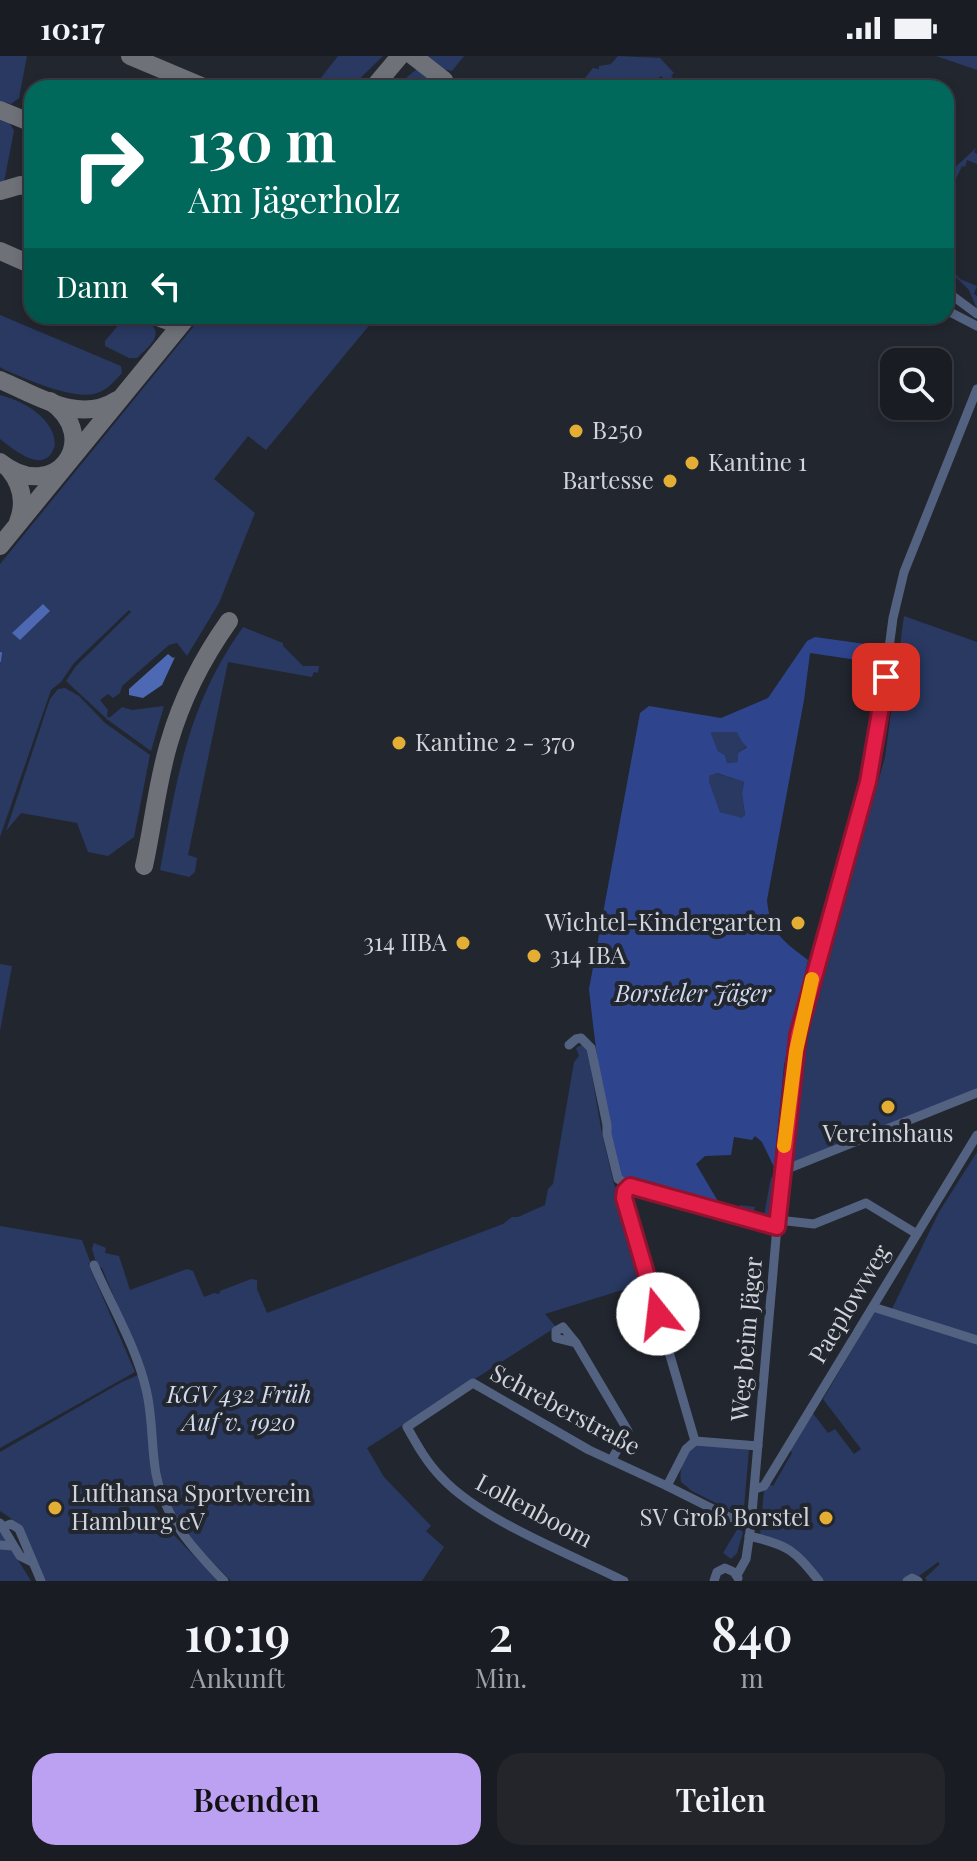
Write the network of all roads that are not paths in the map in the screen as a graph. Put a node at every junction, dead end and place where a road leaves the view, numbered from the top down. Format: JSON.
{"nodes":[{"id":1,"x":954,"y":297,"type":"edge"},
{"id":2,"x":954,"y":314,"type":"edge"},
{"id":3,"x":977,"y":314,"type":"edge"},
{"id":4,"x":977,"y":326,"type":"edge"},
{"id":5,"x":977,"y":389,"type":"edge"},
{"id":6,"x":569,"y":1045,"type":"dead end"},
{"id":7,"x":977,"y":1093,"type":"edge"},
{"id":8,"x":977,"y":1135,"type":"edge"},
{"id":9,"x":782,"y":1171,"type":"junction"},
{"id":10,"x":630,"y":1186,"type":"junction"},
{"id":11,"x":777,"y":1223,"type":"junction"},
{"id":12,"x":917,"y":1234,"type":"junction"},
{"id":13,"x":94,"y":1265,"type":"dead end"},
{"id":14,"x":873,"y":1307,"type":"junction"},
{"id":15,"x":977,"y":1340,"type":"edge"},
{"id":16,"x":576,"y":1343,"type":"dead end"},
{"id":17,"x":407,"y":1427,"type":"joint"},
{"id":18,"x":695,"y":1441,"type":"junction"},
{"id":19,"x":758,"y":1446,"type":"junction"},
{"id":20,"x":612,"y":1459,"type":"junction"},
{"id":21,"x":667,"y":1486,"type":"junction"},
{"id":22,"x":755,"y":1489,"type":"junction"},
{"id":23,"x":751,"y":1524,"type":"junction"},
{"id":24,"x":1,"y":1525,"type":"edge"},
{"id":25,"x":749,"y":1536,"type":"junction"},
{"id":26,"x":0,"y":1545,"type":"edge"},
{"id":27,"x":13,"y":1546,"type":"junction"},
{"id":28,"x":32,"y":1562,"type":"junction"},
{"id":29,"x":735,"y":1575,"type":"edge"},
{"id":30,"x":41,"y":1581,"type":"edge"},
{"id":31,"x":224,"y":1581,"type":"edge"},
{"id":32,"x":624,"y":1581,"type":"edge"},
{"id":33,"x":713,"y":1581,"type":"edge"},
{"id":34,"x":819,"y":1581,"type":"edge"},
{"id":35,"x":907,"y":1581,"type":"edge"},
{"id":36,"x":918,"y":1581,"type":"edge"}],
"edges":[{"from":1,"to":3,"type":"street"},
{"from":2,"to":4,"type":"street"},
{"from":5,"to":9,"type":"street","name":"Weg beim Jäger"},
{"from":6,"to":10,"type":"street"},
{"from":7,"to":9,"type":"street"},
{"from":8,"to":12,"type":"street","name":"Paeplowweg"},
{"from":9,"to":11,"type":"street","name":"Weg beim Jäger"},
{"from":10,"to":11,"type":"street"},
{"from":10,"to":18,"type":"street"},
{"from":11,"to":12,"type":"street"},
{"from":11,"to":19,"type":"street","name":"Weg beim Jäger"},
{"from":12,"to":14,"type":"street","name":"Paeplowweg"},
{"from":13,"to":31,"type":"street"},
{"from":14,"to":15,"type":"street"},
{"from":14,"to":22,"type":"street","name":"Paeplowweg"},
{"from":16,"to":20,"type":"street"},
{"from":17,"to":20,"type":"street","name":"Schreberstraße"},
{"from":17,"to":32,"type":"street","name":"Lollenboom"},
{"from":18,"to":19,"type":"street"},
{"from":18,"to":21,"type":"street"},
{"from":19,"to":22,"type":"street","name":"Weg beim Jäger"},
{"from":20,"to":21,"type":"street","name":"Schreberstraße"},
{"from":21,"to":23,"type":"street","name":"Schreberstraße"},
{"from":22,"to":23,"type":"street","name":"Weg beim Jäger"},
{"from":23,"to":25,"type":"street","name":"Weg beim Jäger"},
{"from":24,"to":27,"type":"street"},
{"from":24,"to":28,"type":"street"},
{"from":25,"to":29,"type":"street","name":"Weg beim Jäger"},
{"from":25,"to":34,"type":"street"},
{"from":26,"to":27,"type":"street"},
{"from":27,"to":28,"type":"street"},
{"from":28,"to":30,"type":"street"},
{"from":29,"to":33,"type":"street"},
{"from":35,"to":36,"type":"street"}]}
